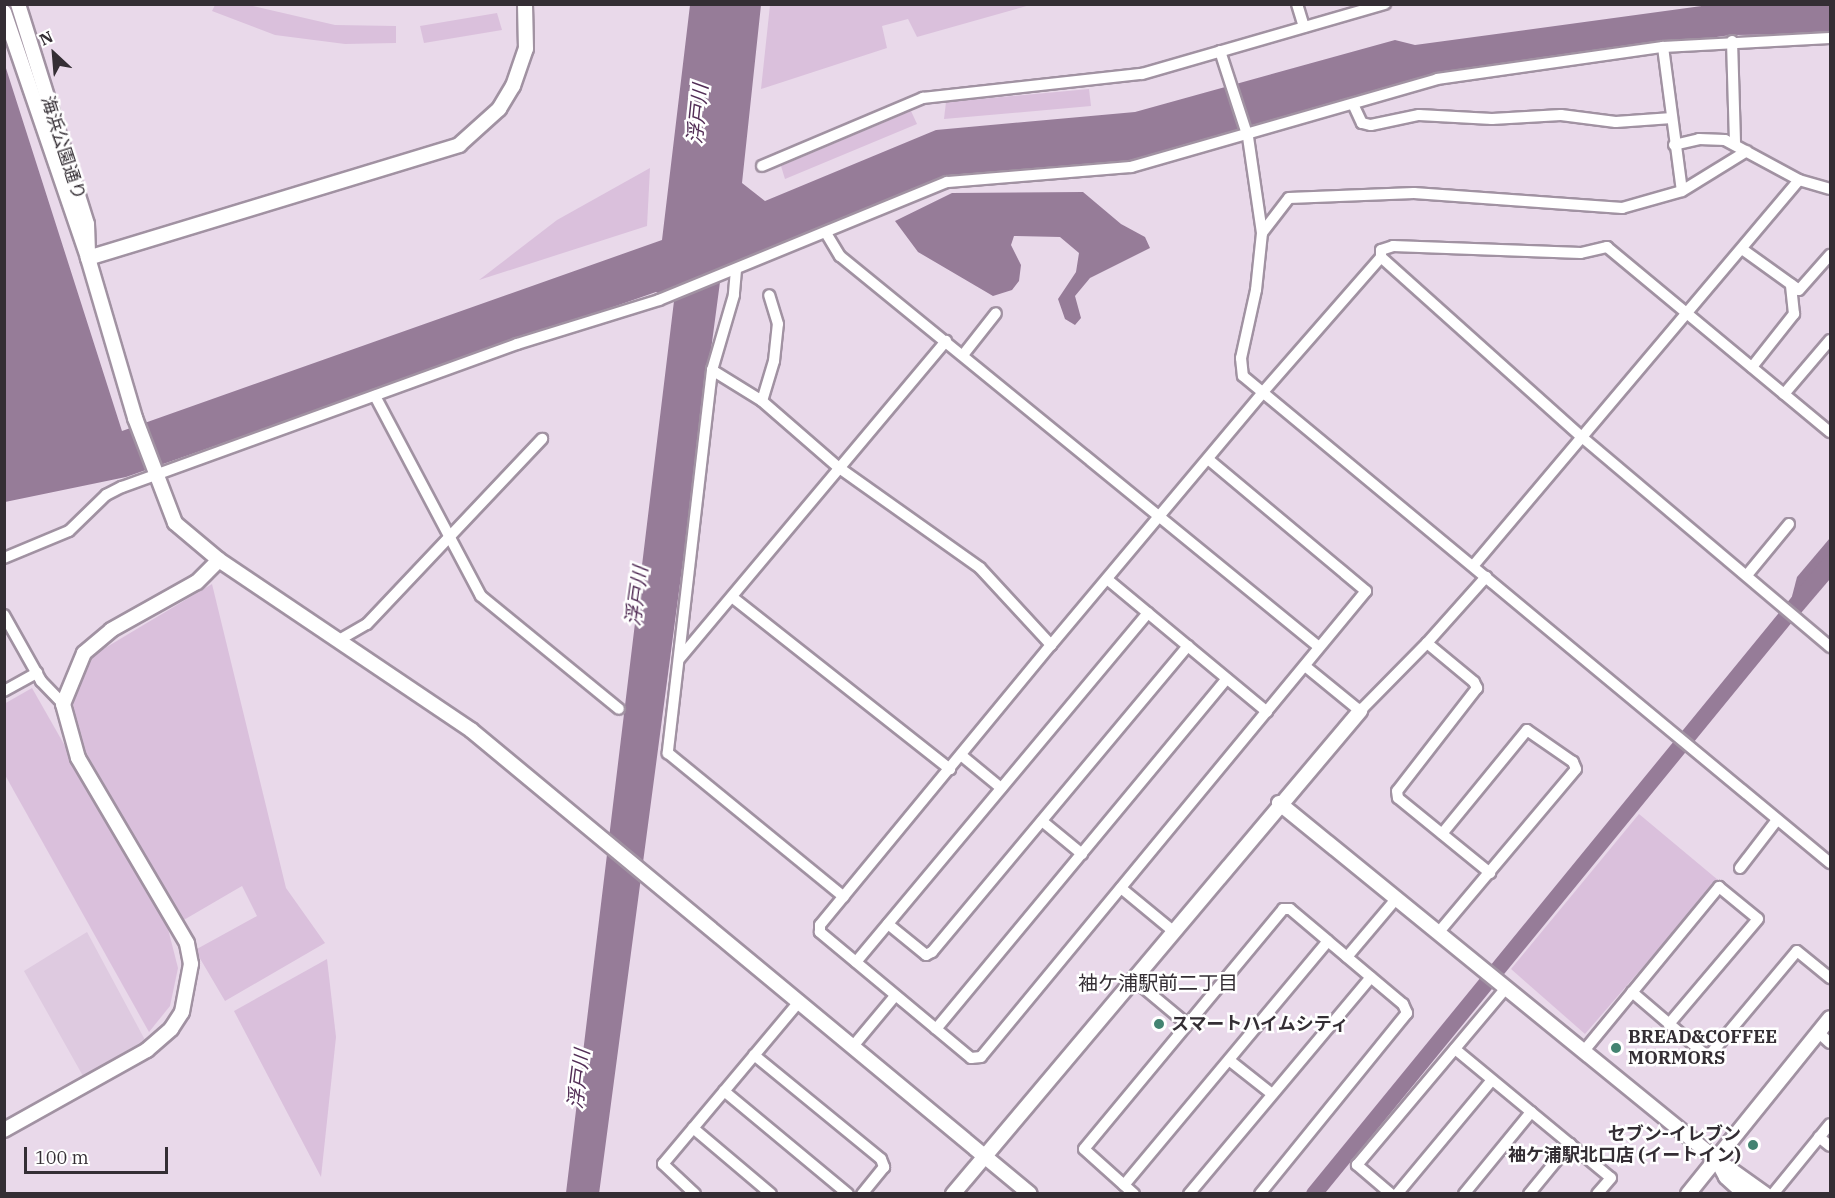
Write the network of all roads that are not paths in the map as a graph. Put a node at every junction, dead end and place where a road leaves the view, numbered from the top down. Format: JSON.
{"nodes":[{"id":1,"x":18,"y":4,"type":"edge"},
{"id":2,"x":525,"y":4,"type":"edge"},
{"id":3,"x":1297,"y":4,"type":"edge"},
{"id":4,"x":1385,"y":4,"type":"edge"},
{"id":5,"x":4,"y":12,"type":"edge"},
{"id":6,"x":1304,"y":27,"type":"junction"},
{"id":7,"x":1830,"y":38,"type":"edge"},
{"id":8,"x":1732,"y":41,"type":"junction"},
{"id":9,"x":1663,"y":47,"type":"junction"},
{"id":10,"x":1220,"y":51,"type":"junction"},
{"id":11,"x":1353,"y":104,"type":"junction"},
{"id":12,"x":1671,"y":118,"type":"junction"},
{"id":13,"x":1248,"y":137,"type":"junction"},
{"id":14,"x":1674,"y":145,"type":"junction"},
{"id":15,"x":1735,"y":145,"type":"junction"},
{"id":16,"x":1747,"y":151,"type":"junction"},
{"id":17,"x":762,"y":166,"type":"dead end"},
{"id":18,"x":1799,"y":180,"type":"junction"},
{"id":19,"x":1830,"y":189,"type":"edge"},
{"id":20,"x":1682,"y":191,"type":"junction"},
{"id":21,"x":826,"y":233,"type":"junction"},
{"id":22,"x":1262,"y":233,"type":"junction"},
{"id":23,"x":1742,"y":249,"type":"junction"},
{"id":24,"x":1830,"y":255,"type":"edge"},
{"id":25,"x":1381,"y":256,"type":"junction"},
{"id":26,"x":88,"y":258,"type":"junction"},
{"id":27,"x":736,"y":270,"type":"junction"},
{"id":28,"x":1791,"y":284,"type":"junction"},
{"id":29,"x":769,"y":295,"type":"dead end"},
{"id":30,"x":996,"y":313,"type":"dead end"},
{"id":31,"x":1687,"y":314,"type":"junction"},
{"id":32,"x":1830,"y":340,"type":"edge"},
{"id":33,"x":946,"y":341,"type":"junction"},
{"id":34,"x":963,"y":355,"type":"junction"},
{"id":35,"x":1752,"y":367,"type":"junction"},
{"id":36,"x":712,"y":370,"type":"junction"},
{"id":37,"x":1263,"y":392,"type":"junction"},
{"id":38,"x":1784,"y":394,"type":"junction"},
{"id":39,"x":375,"y":396,"type":"junction"},
{"id":40,"x":762,"y":401,"type":"junction"},
{"id":41,"x":1830,"y":432,"type":"edge"},
{"id":42,"x":1583,"y":438,"type":"junction"},
{"id":43,"x":542,"y":439,"type":"dead end"},
{"id":44,"x":1208,"y":459,"type":"junction"},
{"id":45,"x":838,"y":467,"type":"junction"},
{"id":46,"x":155,"y":476,"type":"junction"},
{"id":47,"x":1160,"y":517,"type":"junction"},
{"id":48,"x":1790,"y":524,"type":"dead end"},
{"id":49,"x":450,"y":536,"type":"junction"},
{"id":50,"x":4,"y":558,"type":"edge"},
{"id":51,"x":219,"y":560,"type":"junction"},
{"id":52,"x":1473,"y":567,"type":"junction"},
{"id":53,"x":1747,"y":575,"type":"junction"},
{"id":54,"x":1486,"y":577,"type":"junction"},
{"id":55,"x":1107,"y":579,"type":"junction"},
{"id":56,"x":732,"y":597,"type":"junction"},
{"id":57,"x":1148,"y":613,"type":"junction"},
{"id":58,"x":4,"y":615,"type":"edge"},
{"id":59,"x":339,"y":640,"type":"junction"},
{"id":60,"x":1828,"y":641,"type":"edge"},
{"id":61,"x":1427,"y":643,"type":"junction"},
{"id":62,"x":1051,"y":645,"type":"junction"},
{"id":63,"x":1188,"y":646,"type":"junction"},
{"id":64,"x":1319,"y":647,"type":"junction"},
{"id":65,"x":680,"y":658,"type":"junction"},
{"id":66,"x":1305,"y":666,"type":"junction"},
{"id":67,"x":37,"y":673,"type":"junction"},
{"id":68,"x":1227,"y":679,"type":"junction"},
{"id":69,"x":4,"y":691,"type":"edge"},
{"id":70,"x":63,"y":704,"type":"junction"},
{"id":71,"x":619,"y":709,"type":"dead end"},
{"id":72,"x":1360,"y":711,"type":"junction"},
{"id":73,"x":1267,"y":712,"type":"junction"},
{"id":74,"x":962,"y":755,"type":"junction"},
{"id":75,"x":950,"y":769,"type":"junction"},
{"id":76,"x":1001,"y":788,"type":"junction"},
{"id":77,"x":1280,"y":803,"type":"junction"},
{"id":78,"x":1777,"y":820,"type":"junction"},
{"id":79,"x":1042,"y":821,"type":"junction"},
{"id":80,"x":1442,"y":834,"type":"junction"},
{"id":81,"x":1082,"y":854,"type":"junction"},
{"id":82,"x":1830,"y":863,"type":"edge"},
{"id":83,"x":1740,"y":868,"type":"dead end"},
{"id":84,"x":1490,"y":873,"type":"junction"},
{"id":85,"x":1121,"y":888,"type":"junction"},
{"id":86,"x":844,"y":897,"type":"junction"},
{"id":87,"x":1396,"y":899,"type":"junction"},
{"id":88,"x":888,"y":924,"type":"junction"},
{"id":89,"x":1173,"y":931,"type":"junction"},
{"id":90,"x":1438,"y":933,"type":"junction"},
{"id":91,"x":1328,"y":941,"type":"junction"},
{"id":92,"x":1347,"y":957,"type":"junction"},
{"id":93,"x":856,"y":962,"type":"junction"},
{"id":94,"x":1371,"y":977,"type":"junction"},
{"id":95,"x":1830,"y":978,"type":"edge"},
{"id":96,"x":1133,"y":979,"type":"junction"},
{"id":97,"x":1505,"y":989,"type":"junction"},
{"id":98,"x":1632,"y":993,"type":"junction"},
{"id":99,"x":895,"y":996,"type":"junction"},
{"id":100,"x":800,"y":1001,"type":"junction"},
{"id":101,"x":1830,"y":1018,"type":"edge"},
{"id":102,"x":1187,"y":1024,"type":"junction"},
{"id":103,"x":1669,"y":1024,"type":"junction"},
{"id":104,"x":936,"y":1029,"type":"junction"},
{"id":105,"x":1818,"y":1032,"type":"junction"},
{"id":106,"x":1830,"y":1043,"type":"edge"},
{"id":107,"x":854,"y":1045,"type":"junction"},
{"id":108,"x":1455,"y":1049,"type":"junction"},
{"id":109,"x":1583,"y":1052,"type":"junction"},
{"id":110,"x":754,"y":1055,"type":"junction"},
{"id":111,"x":1229,"y":1060,"type":"junction"},
{"id":112,"x":1492,"y":1080,"type":"junction"},
{"id":113,"x":724,"y":1091,"type":"junction"},
{"id":114,"x":1272,"y":1094,"type":"junction"},
{"id":115,"x":1531,"y":1112,"type":"junction"},
{"id":116,"x":1830,"y":1124,"type":"edge"},
{"id":117,"x":693,"y":1128,"type":"junction"},
{"id":118,"x":4,"y":1130,"type":"edge"},
{"id":119,"x":1820,"y":1137,"type":"junction"},
{"id":120,"x":1570,"y":1144,"type":"junction"},
{"id":121,"x":1830,"y":1146,"type":"edge"},
{"id":122,"x":984,"y":1155,"type":"junction"},
{"id":123,"x":1717,"y":1160,"type":"junction"},
{"id":124,"x":1124,"y":1185,"type":"junction"},
{"id":125,"x":694,"y":1194,"type":"edge"},
{"id":126,"x":771,"y":1194,"type":"edge"},
{"id":127,"x":848,"y":1194,"type":"edge"},
{"id":128,"x":862,"y":1194,"type":"edge"},
{"id":129,"x":953,"y":1194,"type":"edge"},
{"id":130,"x":1030,"y":1194,"type":"edge"},
{"id":131,"x":1134,"y":1194,"type":"edge"},
{"id":132,"x":1188,"y":1194,"type":"edge"},
{"id":133,"x":1260,"y":1194,"type":"edge"},
{"id":134,"x":1391,"y":1194,"type":"edge"},
{"id":135,"x":1397,"y":1194,"type":"edge"},
{"id":136,"x":1464,"y":1194,"type":"edge"},
{"id":137,"x":1529,"y":1194,"type":"edge"},
{"id":138,"x":1598,"y":1194,"type":"edge"},
{"id":139,"x":1688,"y":1194,"type":"edge"},
{"id":140,"x":1745,"y":1194,"type":"edge"},
{"id":141,"x":1764,"y":1194,"type":"edge"},
{"id":142,"x":1773,"y":1194,"type":"edge"}],
"edges":[{"from":1,"to":26,"type":"street","name":"海浜公園通り"},
{"from":2,"to":26,"type":"street"},
{"from":3,"to":6,"type":"street"},
{"from":4,"to":6,"type":"street"},
{"from":5,"to":26,"type":"street","name":"海浜公園通り"},
{"from":6,"to":10,"type":"street"},
{"from":7,"to":8,"type":"street"},
{"from":8,"to":9,"type":"street"},
{"from":8,"to":15,"type":"street"},
{"from":9,"to":11,"type":"street"},
{"from":9,"to":12,"type":"street"},
{"from":10,"to":13,"type":"street"},
{"from":10,"to":17,"type":"street"},
{"from":11,"to":12,"type":"street"},
{"from":11,"to":13,"type":"street"},
{"from":12,"to":14,"type":"street"},
{"from":13,"to":21,"type":"street"},
{"from":13,"to":22,"type":"street"},
{"from":14,"to":15,"type":"street"},
{"from":14,"to":20,"type":"street"},
{"from":15,"to":16,"type":"street"},
{"from":16,"to":18,"type":"street"},
{"from":16,"to":20,"type":"street"},
{"from":18,"to":19,"type":"street"},
{"from":18,"to":23,"type":"street"},
{"from":20,"to":22,"type":"street"},
{"from":21,"to":27,"type":"street"},
{"from":21,"to":33,"type":"street"},
{"from":22,"to":37,"type":"street"},
{"from":23,"to":28,"type":"street"},
{"from":23,"to":31,"type":"street"},
{"from":24,"to":28,"type":"street"},
{"from":25,"to":31,"type":"street"},
{"from":25,"to":37,"type":"street"},
{"from":25,"to":42,"type":"street"},
{"from":26,"to":46,"type":"street","name":"海浜公園通り"},
{"from":27,"to":36,"type":"street"},
{"from":27,"to":39,"type":"street"},
{"from":28,"to":35,"type":"street"},
{"from":29,"to":40,"type":"street"},
{"from":30,"to":34,"type":"street"},
{"from":31,"to":35,"type":"street"},
{"from":31,"to":42,"type":"street"},
{"from":32,"to":38,"type":"street"},
{"from":33,"to":34,"type":"street"},
{"from":33,"to":45,"type":"street"},
{"from":34,"to":47,"type":"street"},
{"from":35,"to":38,"type":"street"},
{"from":36,"to":40,"type":"street"},
{"from":36,"to":65,"type":"street"},
{"from":37,"to":44,"type":"street"},
{"from":37,"to":52,"type":"street"},
{"from":38,"to":41,"type":"street"},
{"from":39,"to":46,"type":"street"},
{"from":39,"to":49,"type":"street"},
{"from":40,"to":45,"type":"street"},
{"from":42,"to":52,"type":"street"},
{"from":42,"to":53,"type":"street"},
{"from":43,"to":49,"type":"street"},
{"from":44,"to":47,"type":"street"},
{"from":44,"to":64,"type":"street"},
{"from":45,"to":56,"type":"street"},
{"from":45,"to":62,"type":"street"},
{"from":46,"to":50,"type":"street"},
{"from":46,"to":51,"type":"street","name":"海浜公園通り"},
{"from":47,"to":55,"type":"street"},
{"from":47,"to":64,"type":"street"},
{"from":48,"to":53,"type":"street"},
{"from":49,"to":59,"type":"street"},
{"from":49,"to":71,"type":"street"},
{"from":51,"to":59,"type":"street","name":"海浜公園通り"},
{"from":51,"to":70,"type":"street"},
{"from":52,"to":54,"type":"street"},
{"from":53,"to":60,"type":"street"},
{"from":54,"to":61,"type":"street"},
{"from":54,"to":78,"type":"street"},
{"from":55,"to":57,"type":"street"},
{"from":55,"to":62,"type":"street"},
{"from":56,"to":65,"type":"street"},
{"from":56,"to":75,"type":"street"},
{"from":57,"to":63,"type":"street"},
{"from":57,"to":76,"type":"street"},
{"from":58,"to":67,"type":"street"},
{"from":59,"to":100,"type":"street","name":"海浜公園通り"},
{"from":61,"to":72,"type":"street"},
{"from":61,"to":80,"type":"street"},
{"from":62,"to":74,"type":"street"},
{"from":63,"to":68,"type":"street"},
{"from":63,"to":79,"type":"street"},
{"from":64,"to":66,"type":"street"},
{"from":65,"to":86,"type":"street"},
{"from":66,"to":72,"type":"street"},
{"from":66,"to":73,"type":"street"},
{"from":67,"to":69,"type":"street"},
{"from":67,"to":70,"type":"street"},
{"from":68,"to":73,"type":"street"},
{"from":68,"to":81,"type":"street"},
{"from":70,"to":118,"type":"street"},
{"from":72,"to":77,"type":"street"},
{"from":73,"to":85,"type":"street"},
{"from":74,"to":75,"type":"street"},
{"from":74,"to":76,"type":"street"},
{"from":75,"to":86,"type":"street"},
{"from":76,"to":88,"type":"street"},
{"from":77,"to":87,"type":"street"},
{"from":77,"to":89,"type":"street"},
{"from":78,"to":82,"type":"street"},
{"from":78,"to":83,"type":"street"},
{"from":79,"to":81,"type":"street"},
{"from":79,"to":88,"type":"street"},
{"from":80,"to":84,"type":"street"},
{"from":80,"to":84,"type":"street"},
{"from":81,"to":104,"type":"street"},
{"from":84,"to":90,"type":"street"},
{"from":85,"to":89,"type":"street"},
{"from":85,"to":104,"type":"street"},
{"from":86,"to":93,"type":"street"},
{"from":87,"to":90,"type":"street"},
{"from":87,"to":92,"type":"street"},
{"from":88,"to":93,"type":"street"},
{"from":89,"to":96,"type":"street"},
{"from":90,"to":97,"type":"street"},
{"from":91,"to":92,"type":"street"},
{"from":91,"to":102,"type":"street"},
{"from":91,"to":111,"type":"street"},
{"from":92,"to":94,"type":"street"},
{"from":93,"to":99,"type":"street"},
{"from":94,"to":114,"type":"street"},
{"from":94,"to":133,"type":"street"},
{"from":95,"to":103,"type":"street"},
{"from":96,"to":102,"type":"street"},
{"from":96,"to":122,"type":"street"},
{"from":97,"to":108,"type":"street"},
{"from":97,"to":109,"type":"street"},
{"from":98,"to":103,"type":"street"},
{"from":98,"to":103,"type":"street"},
{"from":98,"to":109,"type":"street"},
{"from":99,"to":104,"type":"street"},
{"from":99,"to":107,"type":"street"},
{"from":100,"to":107,"type":"street","name":"海浜公園通り"},
{"from":100,"to":110,"type":"street"},
{"from":101,"to":105,"type":"street"},
{"from":102,"to":124,"type":"street"},
{"from":105,"to":106,"type":"street"},
{"from":105,"to":123,"type":"street"},
{"from":107,"to":122,"type":"street","name":"海浜公園通り"},
{"from":108,"to":112,"type":"street"},
{"from":108,"to":134,"type":"street"},
{"from":109,"to":123,"type":"street"},
{"from":110,"to":113,"type":"street"},
{"from":110,"to":128,"type":"street"},
{"from":111,"to":114,"type":"street"},
{"from":111,"to":124,"type":"street"},
{"from":112,"to":115,"type":"street"},
{"from":112,"to":135,"type":"street"},
{"from":113,"to":117,"type":"street"},
{"from":113,"to":127,"type":"street"},
{"from":114,"to":132,"type":"street"},
{"from":115,"to":120,"type":"street"},
{"from":115,"to":136,"type":"street"},
{"from":116,"to":119,"type":"street"},
{"from":117,"to":125,"type":"street"},
{"from":117,"to":126,"type":"street"},
{"from":119,"to":121,"type":"street"},
{"from":119,"to":142,"type":"street"},
{"from":120,"to":137,"type":"street"},
{"from":120,"to":138,"type":"street"},
{"from":122,"to":129,"type":"street"},
{"from":122,"to":130,"type":"street","name":"海浜公園通り"},
{"from":123,"to":139,"type":"street"},
{"from":123,"to":140,"type":"street"},
{"from":123,"to":141,"type":"street"},
{"from":124,"to":131,"type":"street"}]}
